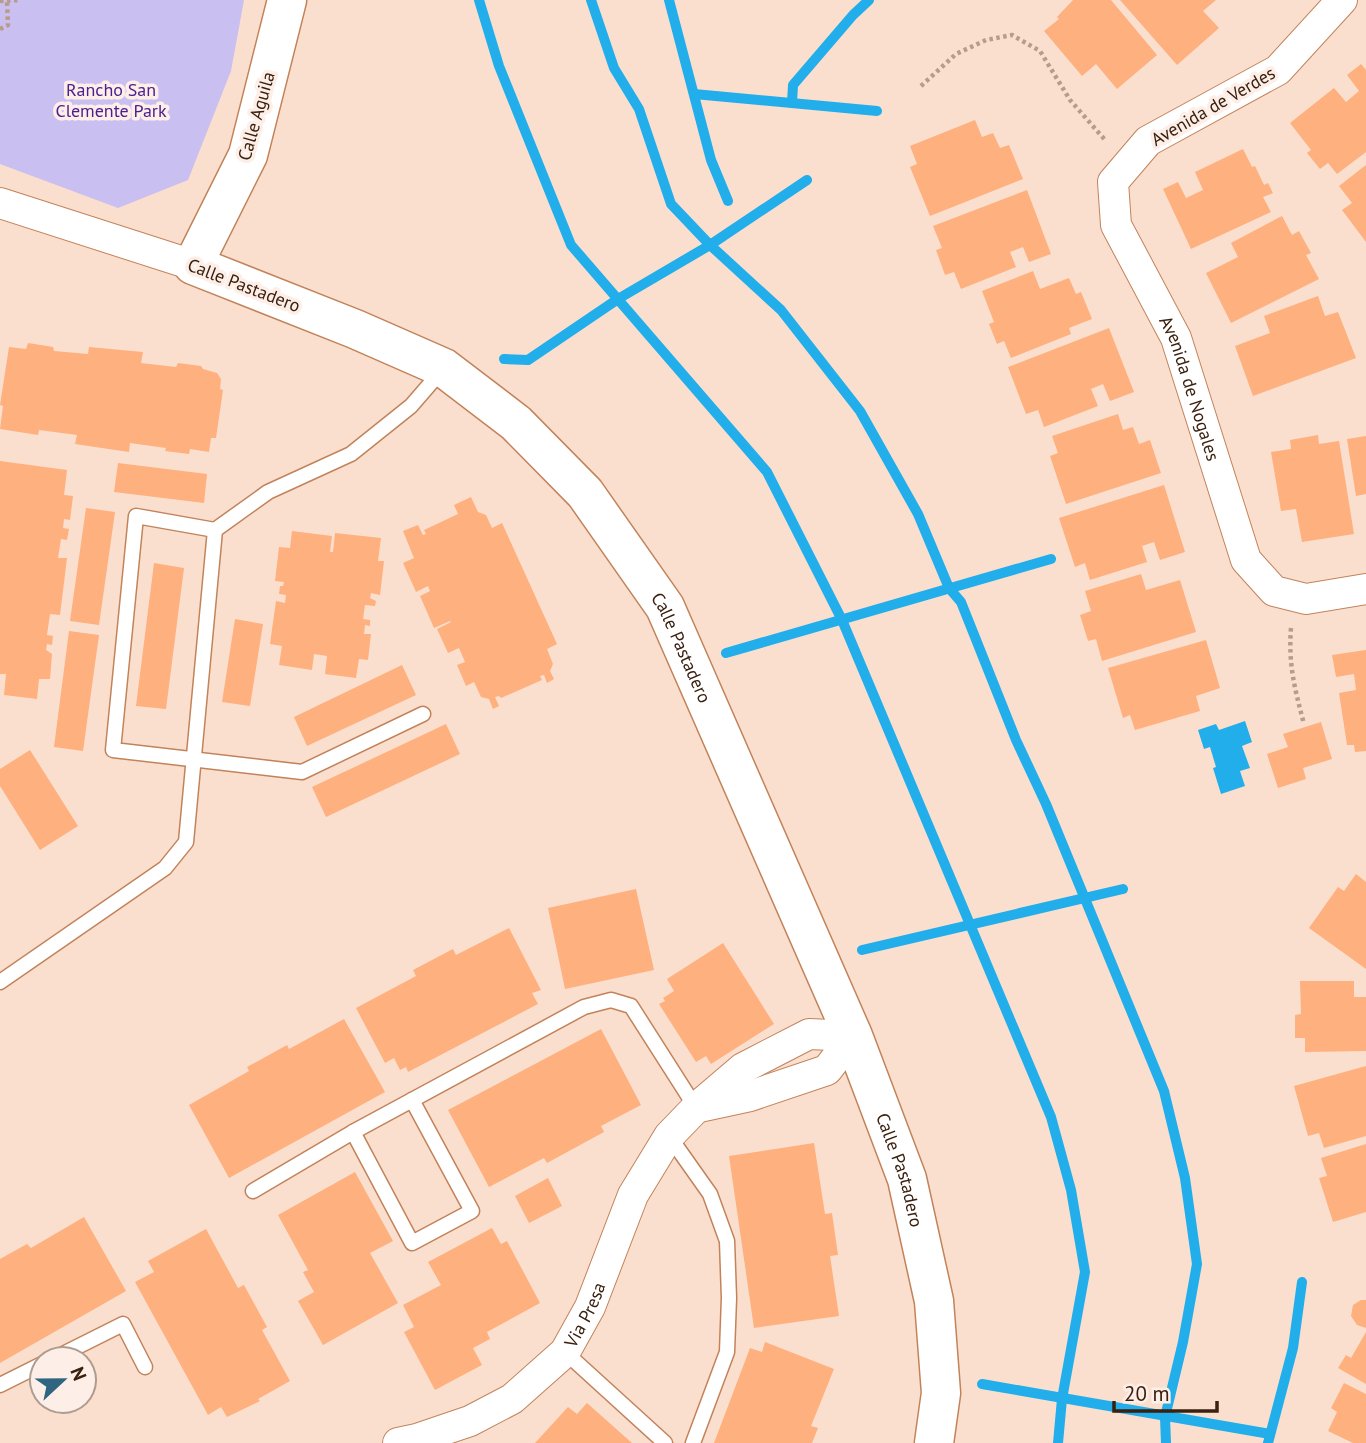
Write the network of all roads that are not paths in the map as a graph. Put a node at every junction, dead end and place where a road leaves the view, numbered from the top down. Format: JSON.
{"nodes":[{"id":1,"x":287,"y":0,"type":"edge"},
{"id":2,"x":1342,"y":0,"type":"edge"},
{"id":3,"x":1120,"y":173,"type":"joint"},
{"id":4,"x":0,"y":203,"type":"edge"},
{"id":5,"x":193,"y":265,"type":"junction"},
{"id":6,"x":444,"y":368,"type":"junction"},
{"id":7,"x":215,"y":530,"type":"junction"},
{"id":8,"x":1366,"y":589,"type":"edge"},
{"id":9,"x":423,"y":715,"type":"dead end"},
{"id":10,"x":192,"y":759,"type":"junction"},
{"id":11,"x":0,"y":982,"type":"edge"},
{"id":12,"x":853,"y":1036,"type":"junction"},
{"id":13,"x":412,"y":1100,"type":"junction"},
{"id":14,"x":695,"y":1108,"type":"junction"},
{"id":15,"x":353,"y":1132,"type":"junction"},
{"id":16,"x":669,"y":1136,"type":"junction"},
{"id":17,"x":253,"y":1191,"type":"dead end"},
{"id":18,"x":81,"y":1345,"type":"edge"},
{"id":19,"x":565,"y":1352,"type":"junction"},
{"id":20,"x":145,"y":1367,"type":"dead end"},
{"id":21,"x":28,"y":1371,"type":"edge"},
{"id":22,"x":0,"y":1385,"type":"edge"},
{"id":23,"x":398,"y":1443,"type":"edge"},
{"id":24,"x":665,"y":1443,"type":"edge"},
{"id":25,"x":693,"y":1443,"type":"edge"},
{"id":26,"x":934,"y":1443,"type":"edge"}],
"edges":[{"from":1,"to":5,"type":"street","name":"Calle Aguila"},
{"from":2,"to":3,"type":"street","name":"Avenida de Verdes"},
{"from":3,"to":8,"type":"street","name":"Avenida de Nogales"},
{"from":4,"to":5,"type":"street","name":"Calle Pastadero"},
{"from":5,"to":6,"type":"street","name":"Calle Pastadero"},
{"from":6,"to":7,"type":"lane"},
{"from":6,"to":12,"type":"street","name":"Calle Pastadero"},
{"from":7,"to":10,"type":"lane"},
{"from":7,"to":10,"type":"lane"},
{"from":9,"to":10,"type":"lane"},
{"from":10,"to":11,"type":"lane"},
{"from":12,"to":14,"type":"street"},
{"from":12,"to":26,"type":"street","name":"Calle Pastadero"},
{"from":13,"to":14,"type":"lane"},
{"from":13,"to":15,"type":"lane"},
{"from":13,"to":15,"type":"lane"},
{"from":14,"to":16,"type":"street","name":"Via Presa"},
{"from":15,"to":17,"type":"lane"},
{"from":16,"to":19,"type":"street","name":"Via Presa"},
{"from":16,"to":25,"type":"lane"},
{"from":18,"to":20,"type":"lane"},
{"from":19,"to":23,"type":"street","name":"Via Presa"},
{"from":19,"to":24,"type":"lane"},
{"from":21,"to":22,"type":"lane"}]}
